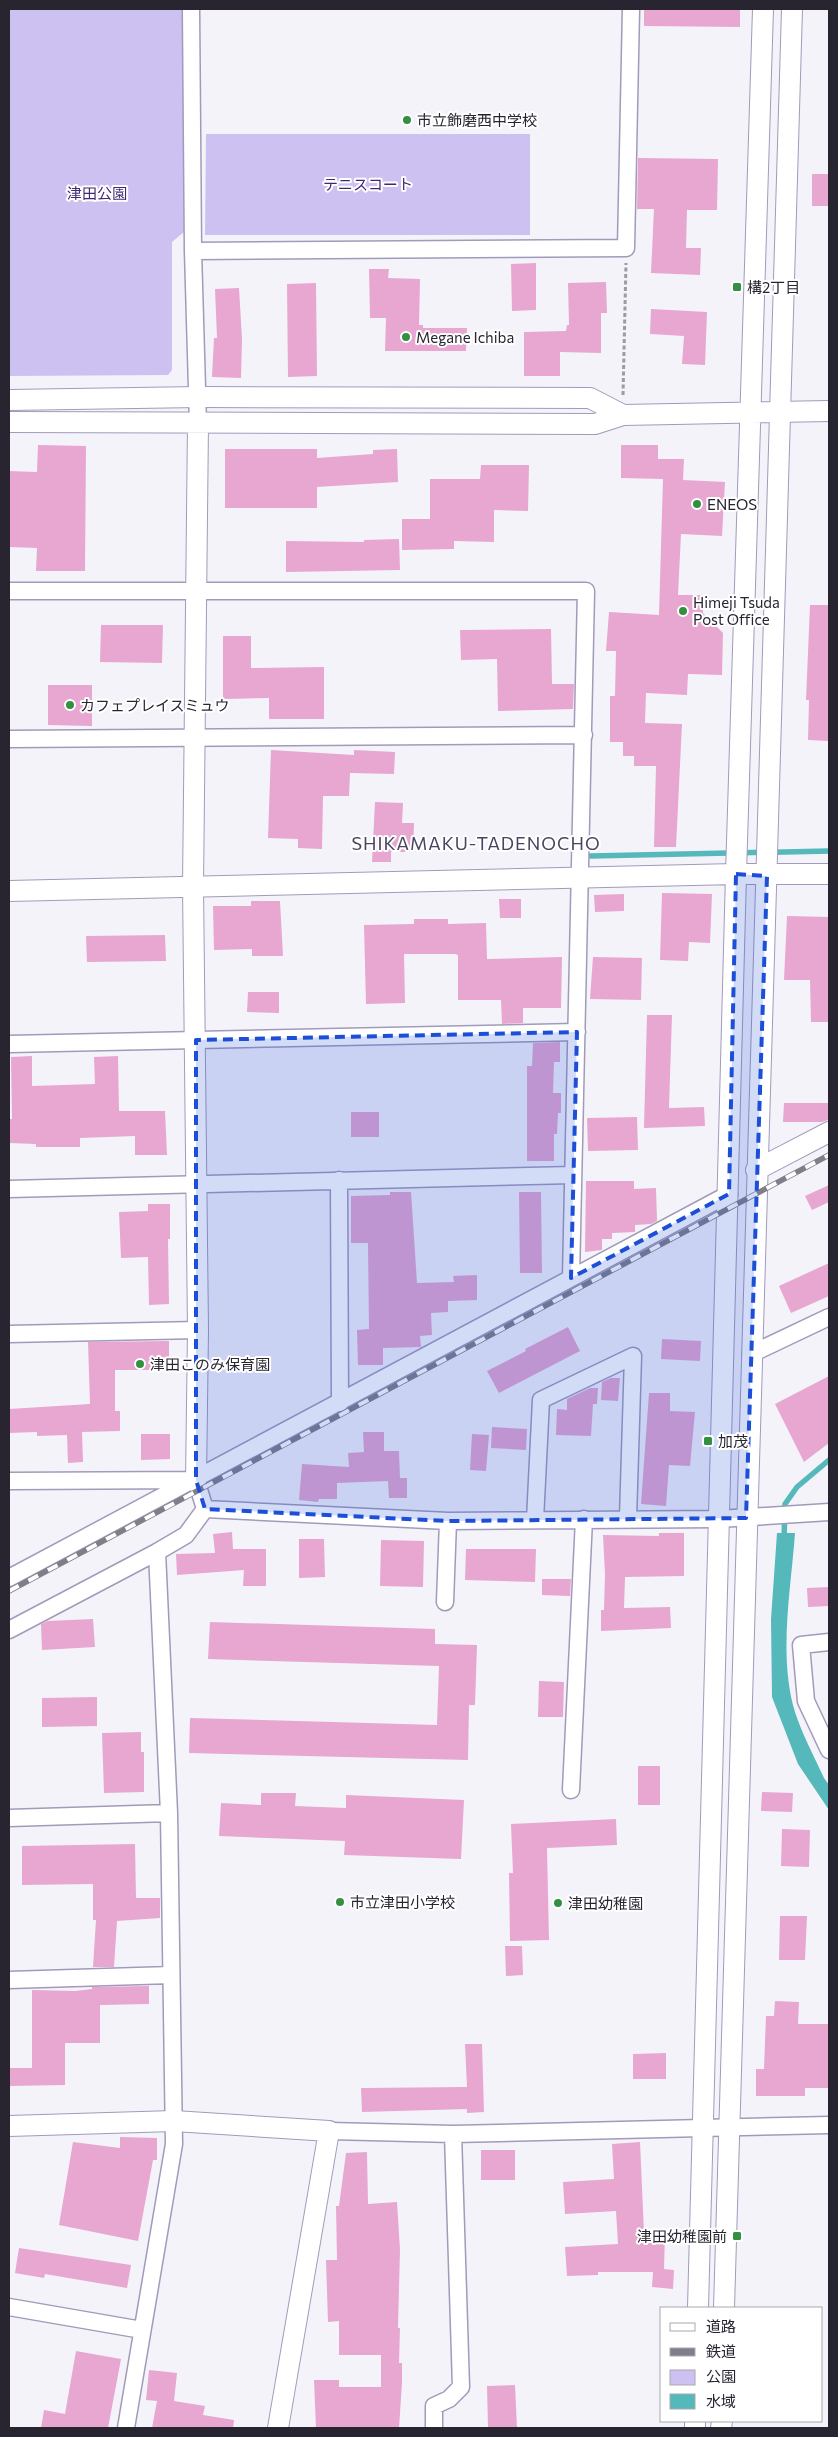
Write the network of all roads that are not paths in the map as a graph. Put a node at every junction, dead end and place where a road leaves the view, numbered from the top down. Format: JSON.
{"nodes":[{"id":1,"x":191,"y":9,"type":"edge"},
{"id":2,"x":631,"y":9,"type":"edge"},
{"id":3,"x":763,"y":9,"type":"edge"},
{"id":4,"x":792,"y":9,"type":"edge"},
{"id":5,"x":193,"y":251,"type":"junction"},
{"id":6,"x":199,"y":397,"type":"junction"},
{"id":7,"x":9,"y":400,"type":"edge"},
{"id":8,"x":779,"y":411,"type":"junction"},
{"id":9,"x":829,"y":411,"type":"edge"},
{"id":10,"x":749,"y":414,"type":"junction"},
{"id":11,"x":623,"y":415,"type":"junction"},
{"id":12,"x":9,"y":422,"type":"edge"},
{"id":13,"x":198,"y":423,"type":"junction"},
{"id":14,"x":197,"y":590,"type":"junction"},
{"id":15,"x":9,"y":591,"type":"edge"},
{"id":16,"x":584,"y":736,"type":"junction"},
{"id":17,"x":9,"y":739,"type":"edge"},
{"id":18,"x":195,"y":739,"type":"junction"},
{"id":19,"x":736,"y":874,"type":"junction"},
{"id":20,"x":829,"y":874,"type":"edge"},
{"id":21,"x":767,"y":876,"type":"junction"},
{"id":22,"x":581,"y":879,"type":"junction"},
{"id":23,"x":193,"y":886,"type":"junction"},
{"id":24,"x":9,"y":890,"type":"edge"},
{"id":25,"x":577,"y":1032,"type":"junction"},
{"id":26,"x":196,"y":1040,"type":"junction"},
{"id":27,"x":9,"y":1044,"type":"edge"},
{"id":28,"x":829,"y":1132,"type":"edge"},
{"id":29,"x":756,"y":1170,"type":"junction"},
{"id":30,"x":573,"y":1175,"type":"junction"},
{"id":31,"x":339,"y":1180,"type":"junction"},
{"id":32,"x":196,"y":1184,"type":"junction"},
{"id":33,"x":9,"y":1189,"type":"edge"},
{"id":34,"x":729,"y":1194,"type":"junction"},
{"id":35,"x":571,"y":1278,"type":"junction"},
{"id":36,"x":829,"y":1317,"type":"edge"},
{"id":37,"x":198,"y":1330,"type":"junction"},
{"id":38,"x":9,"y":1334,"type":"edge"},
{"id":39,"x":752,"y":1354,"type":"junction"},
{"id":40,"x":340,"y":1403,"type":"junction"},
{"id":41,"x":196,"y":1480,"type":"junction"},
{"id":42,"x":9,"y":1481,"type":"edge"},
{"id":43,"x":205,"y":1509,"type":"junction"},
{"id":44,"x":829,"y":1512,"type":"edge"},
{"id":45,"x":628,"y":1518,"type":"junction"},
{"id":46,"x":746,"y":1518,"type":"junction"},
{"id":47,"x":584,"y":1519,"type":"junction"},
{"id":48,"x":719,"y":1519,"type":"junction"},
{"id":49,"x":448,"y":1520,"type":"junction"},
{"id":50,"x":535,"y":1520,"type":"junction"},
{"id":51,"x":158,"y":1552,"type":"junction"},
{"id":52,"x":9,"y":1578,"type":"edge"},
{"id":53,"x":445,"y":1602,"type":"dead end"},
{"id":54,"x":9,"y":1630,"type":"edge"},
{"id":55,"x":829,"y":1642,"type":"edge"},
{"id":56,"x":829,"y":1750,"type":"edge"},
{"id":57,"x":571,"y":1790,"type":"dead end"},
{"id":58,"x":169,"y":1813,"type":"junction"},
{"id":59,"x":9,"y":1818,"type":"edge"},
{"id":60,"x":171,"y":1976,"type":"junction"},
{"id":61,"x":9,"y":1980,"type":"edge"},
{"id":62,"x":174,"y":2121,"type":"junction"},
{"id":63,"x":9,"y":2126,"type":"edge"},
{"id":64,"x":829,"y":2126,"type":"edge"},
{"id":65,"x":702,"y":2128,"type":"junction"},
{"id":66,"x":728,"y":2128,"type":"junction"},
{"id":67,"x":329,"y":2131,"type":"junction"},
{"id":68,"x":453,"y":2134,"type":"junction"},
{"id":69,"x":9,"y":2307,"type":"edge"},
{"id":70,"x":698,"y":2307,"type":"edge"},
{"id":71,"x":724,"y":2307,"type":"edge"},
{"id":72,"x":142,"y":2330,"type":"junction"},
{"id":73,"x":126,"y":2428,"type":"edge"},
{"id":74,"x":278,"y":2428,"type":"edge"},
{"id":75,"x":434,"y":2428,"type":"edge"}],
"edges":[{"from":1,"to":5,"type":"street"},
{"from":2,"to":5,"type":"street"},
{"from":3,"to":10,"type":"street"},
{"from":4,"to":8,"type":"street"},
{"from":5,"to":6,"type":"street"},
{"from":6,"to":7,"type":"street"},
{"from":6,"to":11,"type":"street"},
{"from":6,"to":13,"type":"street"},
{"from":8,"to":9,"type":"street"},
{"from":8,"to":10,"type":"street"},
{"from":8,"to":21,"type":"street"},
{"from":10,"to":11,"type":"street"},
{"from":10,"to":19,"type":"street"},
{"from":11,"to":13,"type":"street"},
{"from":12,"to":13,"type":"street"},
{"from":13,"to":14,"type":"street"},
{"from":14,"to":15,"type":"street"},
{"from":14,"to":16,"type":"street"},
{"from":14,"to":18,"type":"street"},
{"from":16,"to":18,"type":"street"},
{"from":16,"to":22,"type":"street"},
{"from":17,"to":18,"type":"street"},
{"from":18,"to":23,"type":"street"},
{"from":19,"to":21,"type":"street"},
{"from":19,"to":22,"type":"street"},
{"from":19,"to":34,"type":"street"},
{"from":20,"to":21,"type":"street"},
{"from":21,"to":29,"type":"street"},
{"from":22,"to":23,"type":"street"},
{"from":22,"to":25,"type":"street"},
{"from":23,"to":24,"type":"street"},
{"from":23,"to":26,"type":"street"},
{"from":25,"to":26,"type":"street"},
{"from":25,"to":30,"type":"street"},
{"from":26,"to":27,"type":"street"},
{"from":26,"to":32,"type":"street"},
{"from":28,"to":29,"type":"street"},
{"from":29,"to":39,"type":"street"},
{"from":30,"to":31,"type":"street"},
{"from":30,"to":35,"type":"street"},
{"from":31,"to":32,"type":"street"},
{"from":31,"to":40,"type":"street"},
{"from":32,"to":33,"type":"street"},
{"from":32,"to":37,"type":"street"},
{"from":34,"to":35,"type":"street"},
{"from":34,"to":48,"type":"street"},
{"from":35,"to":40,"type":"street"},
{"from":36,"to":39,"type":"street"},
{"from":37,"to":38,"type":"street"},
{"from":37,"to":41,"type":"street"},
{"from":39,"to":46,"type":"street"},
{"from":40,"to":41,"type":"street"},
{"from":41,"to":42,"type":"street"},
{"from":41,"to":43,"type":"street"},
{"from":41,"to":52,"type":"street"},
{"from":43,"to":49,"type":"street"},
{"from":43,"to":51,"type":"street"},
{"from":44,"to":46,"type":"street"},
{"from":45,"to":47,"type":"street"},
{"from":45,"to":48,"type":"street"},
{"from":45,"to":50,"type":"street"},
{"from":46,"to":48,"type":"street"},
{"from":46,"to":66,"type":"street"},
{"from":47,"to":50,"type":"street"},
{"from":47,"to":57,"type":"street"},
{"from":48,"to":65,"type":"street"},
{"from":49,"to":50,"type":"street"},
{"from":49,"to":53,"type":"street"},
{"from":51,"to":54,"type":"street"},
{"from":51,"to":58,"type":"street"},
{"from":55,"to":56,"type":"street"},
{"from":58,"to":59,"type":"street"},
{"from":58,"to":60,"type":"street"},
{"from":60,"to":61,"type":"street"},
{"from":60,"to":62,"type":"street"},
{"from":62,"to":63,"type":"street"},
{"from":62,"to":67,"type":"street"},
{"from":62,"to":72,"type":"street"},
{"from":64,"to":66,"type":"street"},
{"from":65,"to":66,"type":"street"},
{"from":65,"to":68,"type":"street"},
{"from":65,"to":70,"type":"street"},
{"from":66,"to":71,"type":"street"},
{"from":67,"to":68,"type":"street"},
{"from":67,"to":74,"type":"street"},
{"from":68,"to":75,"type":"street"},
{"from":69,"to":72,"type":"street"},
{"from":72,"to":73,"type":"street"}]}
